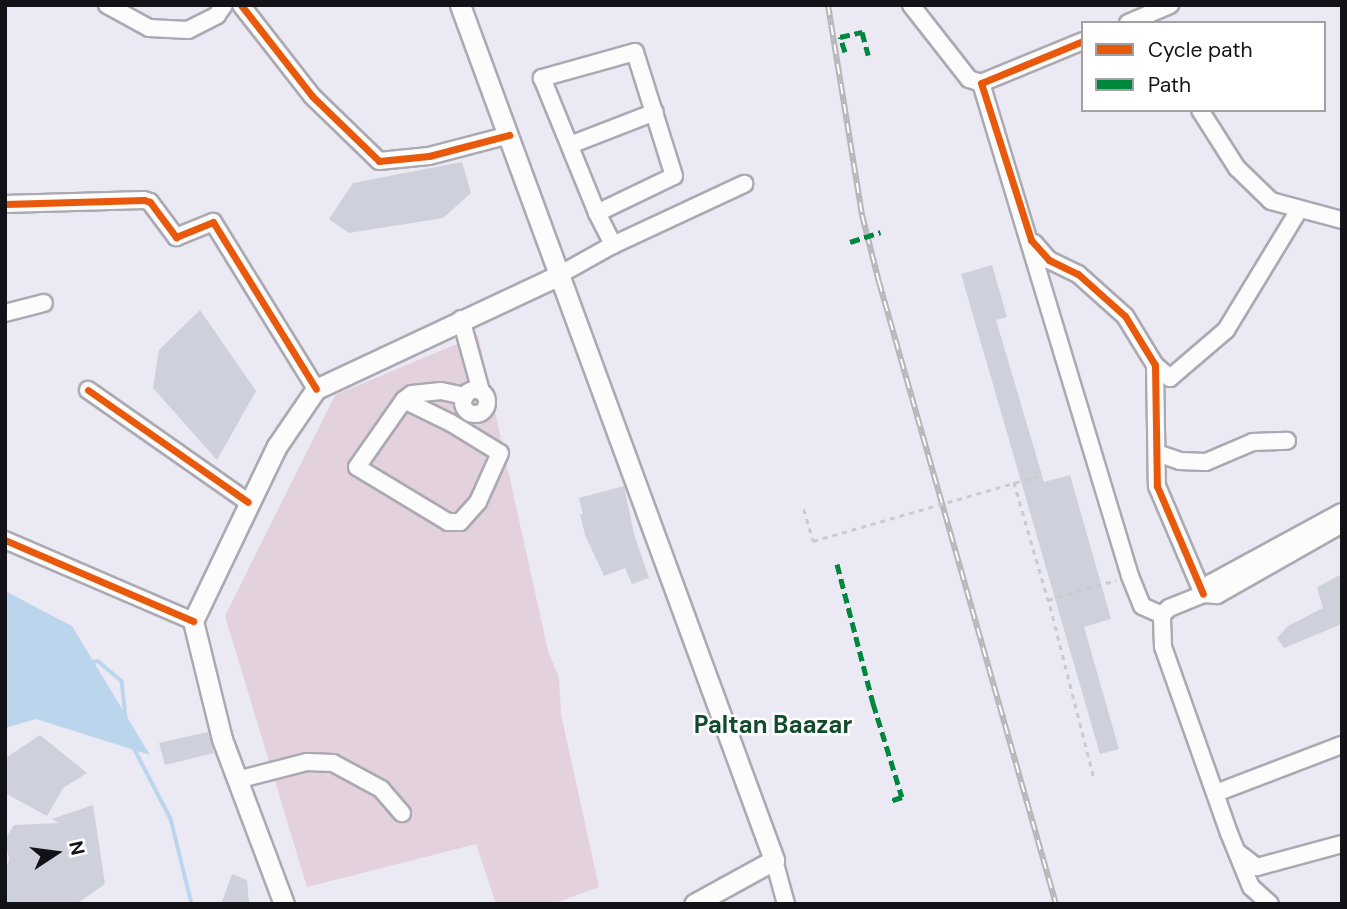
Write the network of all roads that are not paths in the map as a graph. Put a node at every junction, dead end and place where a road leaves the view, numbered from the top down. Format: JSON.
{"nodes":[{"id":1,"x":107,"y":5,"type":"edge"},
{"id":2,"x":224,"y":5,"type":"edge"},
{"id":3,"x":241,"y":5,"type":"edge"},
{"id":4,"x":460,"y":5,"type":"edge"},
{"id":5,"x":911,"y":5,"type":"edge"},
{"id":6,"x":1165,"y":13,"type":"edge"},
{"id":7,"x":1135,"y":21,"type":"edge"},
{"id":8,"x":1081,"y":42,"type":"edge"},
{"id":9,"x":981,"y":83,"type":"junction"},
{"id":10,"x":655,"y":112,"type":"junction"},
{"id":11,"x":1201,"y":112,"type":"edge"},
{"id":12,"x":509,"y":135,"type":"junction"},
{"id":13,"x":570,"y":145,"type":"junction"},
{"id":14,"x":744,"y":184,"type":"dead end"},
{"id":15,"x":5,"y":204,"type":"edge"},
{"id":16,"x":1299,"y":210,"type":"junction"},
{"id":17,"x":597,"y":213,"type":"junction"},
{"id":18,"x":1342,"y":220,"type":"edge"},
{"id":19,"x":1031,"y":240,"type":"junction"},
{"id":20,"x":613,"y":245,"type":"junction"},
{"id":21,"x":559,"y":275,"type":"junction"},
{"id":22,"x":44,"y":303,"type":"dead end"},
{"id":23,"x":5,"y":313,"type":"edge"},
{"id":24,"x":461,"y":318,"type":"junction"},
{"id":25,"x":1155,"y":365,"type":"junction"},
{"id":26,"x":316,"y":389,"type":"junction"},
{"id":27,"x":88,"y":390,"type":"dead end"},
{"id":28,"x":404,"y":400,"type":"junction"},
{"id":29,"x":1287,"y":441,"type":"dead end"},
{"id":30,"x":1157,"y":453,"type":"junction"},
{"id":31,"x":248,"y":502,"type":"junction"},
{"id":32,"x":1342,"y":512,"type":"edge"},
{"id":33,"x":1342,"y":524,"type":"edge"},
{"id":34,"x":5,"y":540,"type":"edge"},
{"id":35,"x":1203,"y":594,"type":"junction"},
{"id":36,"x":1162,"y":615,"type":"junction"},
{"id":37,"x":193,"y":621,"type":"junction"},
{"id":38,"x":1342,"y":745,"type":"edge"},
{"id":39,"x":237,"y":780,"type":"junction"},
{"id":40,"x":1216,"y":793,"type":"junction"},
{"id":41,"x":402,"y":813,"type":"dead end"},
{"id":42,"x":1342,"y":844,"type":"edge"},
{"id":43,"x":1237,"y":852,"type":"junction"},
{"id":44,"x":774,"y":860,"type":"junction"},
{"id":45,"x":284,"y":904,"type":"edge"},
{"id":46,"x":694,"y":904,"type":"edge"},
{"id":47,"x":786,"y":904,"type":"edge"},
{"id":48,"x":1270,"y":904,"type":"edge"}],
"edges":[{"from":1,"to":2,"type":"street"},
{"from":3,"to":12,"type":"street"},
{"from":4,"to":12,"type":"main road"},
{"from":5,"to":9,"type":"street"},
{"from":6,"to":7,"type":"street"},
{"from":8,"to":9,"type":"street"},
{"from":9,"to":19,"type":"street"},
{"from":10,"to":13,"type":"street"},
{"from":10,"to":13,"type":"street"},
{"from":10,"to":17,"type":"street"},
{"from":11,"to":16,"type":"street"},
{"from":12,"to":21,"type":"main road"},
{"from":13,"to":17,"type":"street"},
{"from":14,"to":20,"type":"street"},
{"from":15,"to":26,"type":"street"},
{"from":16,"to":18,"type":"street"},
{"from":16,"to":25,"type":"street"},
{"from":17,"to":20,"type":"street"},
{"from":19,"to":25,"type":"street"},
{"from":19,"to":36,"type":"street"},
{"from":20,"to":21,"type":"street"},
{"from":21,"to":24,"type":"main road"},
{"from":21,"to":44,"type":"main road"},
{"from":22,"to":23,"type":"street"},
{"from":24,"to":26,"type":"main road"},
{"from":24,"to":28,"type":"street"},
{"from":25,"to":30,"type":"street"},
{"from":26,"to":31,"type":"main road"},
{"from":27,"to":31,"type":"street"},
{"from":28,"to":28,"type":"street"},
{"from":29,"to":30,"type":"street"},
{"from":30,"to":35,"type":"street"},
{"from":31,"to":37,"type":"main road"},
{"from":32,"to":35,"type":"street"},
{"from":33,"to":35,"type":"street"},
{"from":34,"to":37,"type":"street"},
{"from":35,"to":36,"type":"street"},
{"from":36,"to":40,"type":"street"},
{"from":37,"to":39,"type":"main road"},
{"from":38,"to":40,"type":"street"},
{"from":39,"to":41,"type":"street"},
{"from":39,"to":45,"type":"main road"},
{"from":40,"to":43,"type":"street"},
{"from":42,"to":43,"type":"street"},
{"from":43,"to":48,"type":"street"},
{"from":44,"to":46,"type":"main road"},
{"from":44,"to":47,"type":"street"}]}
